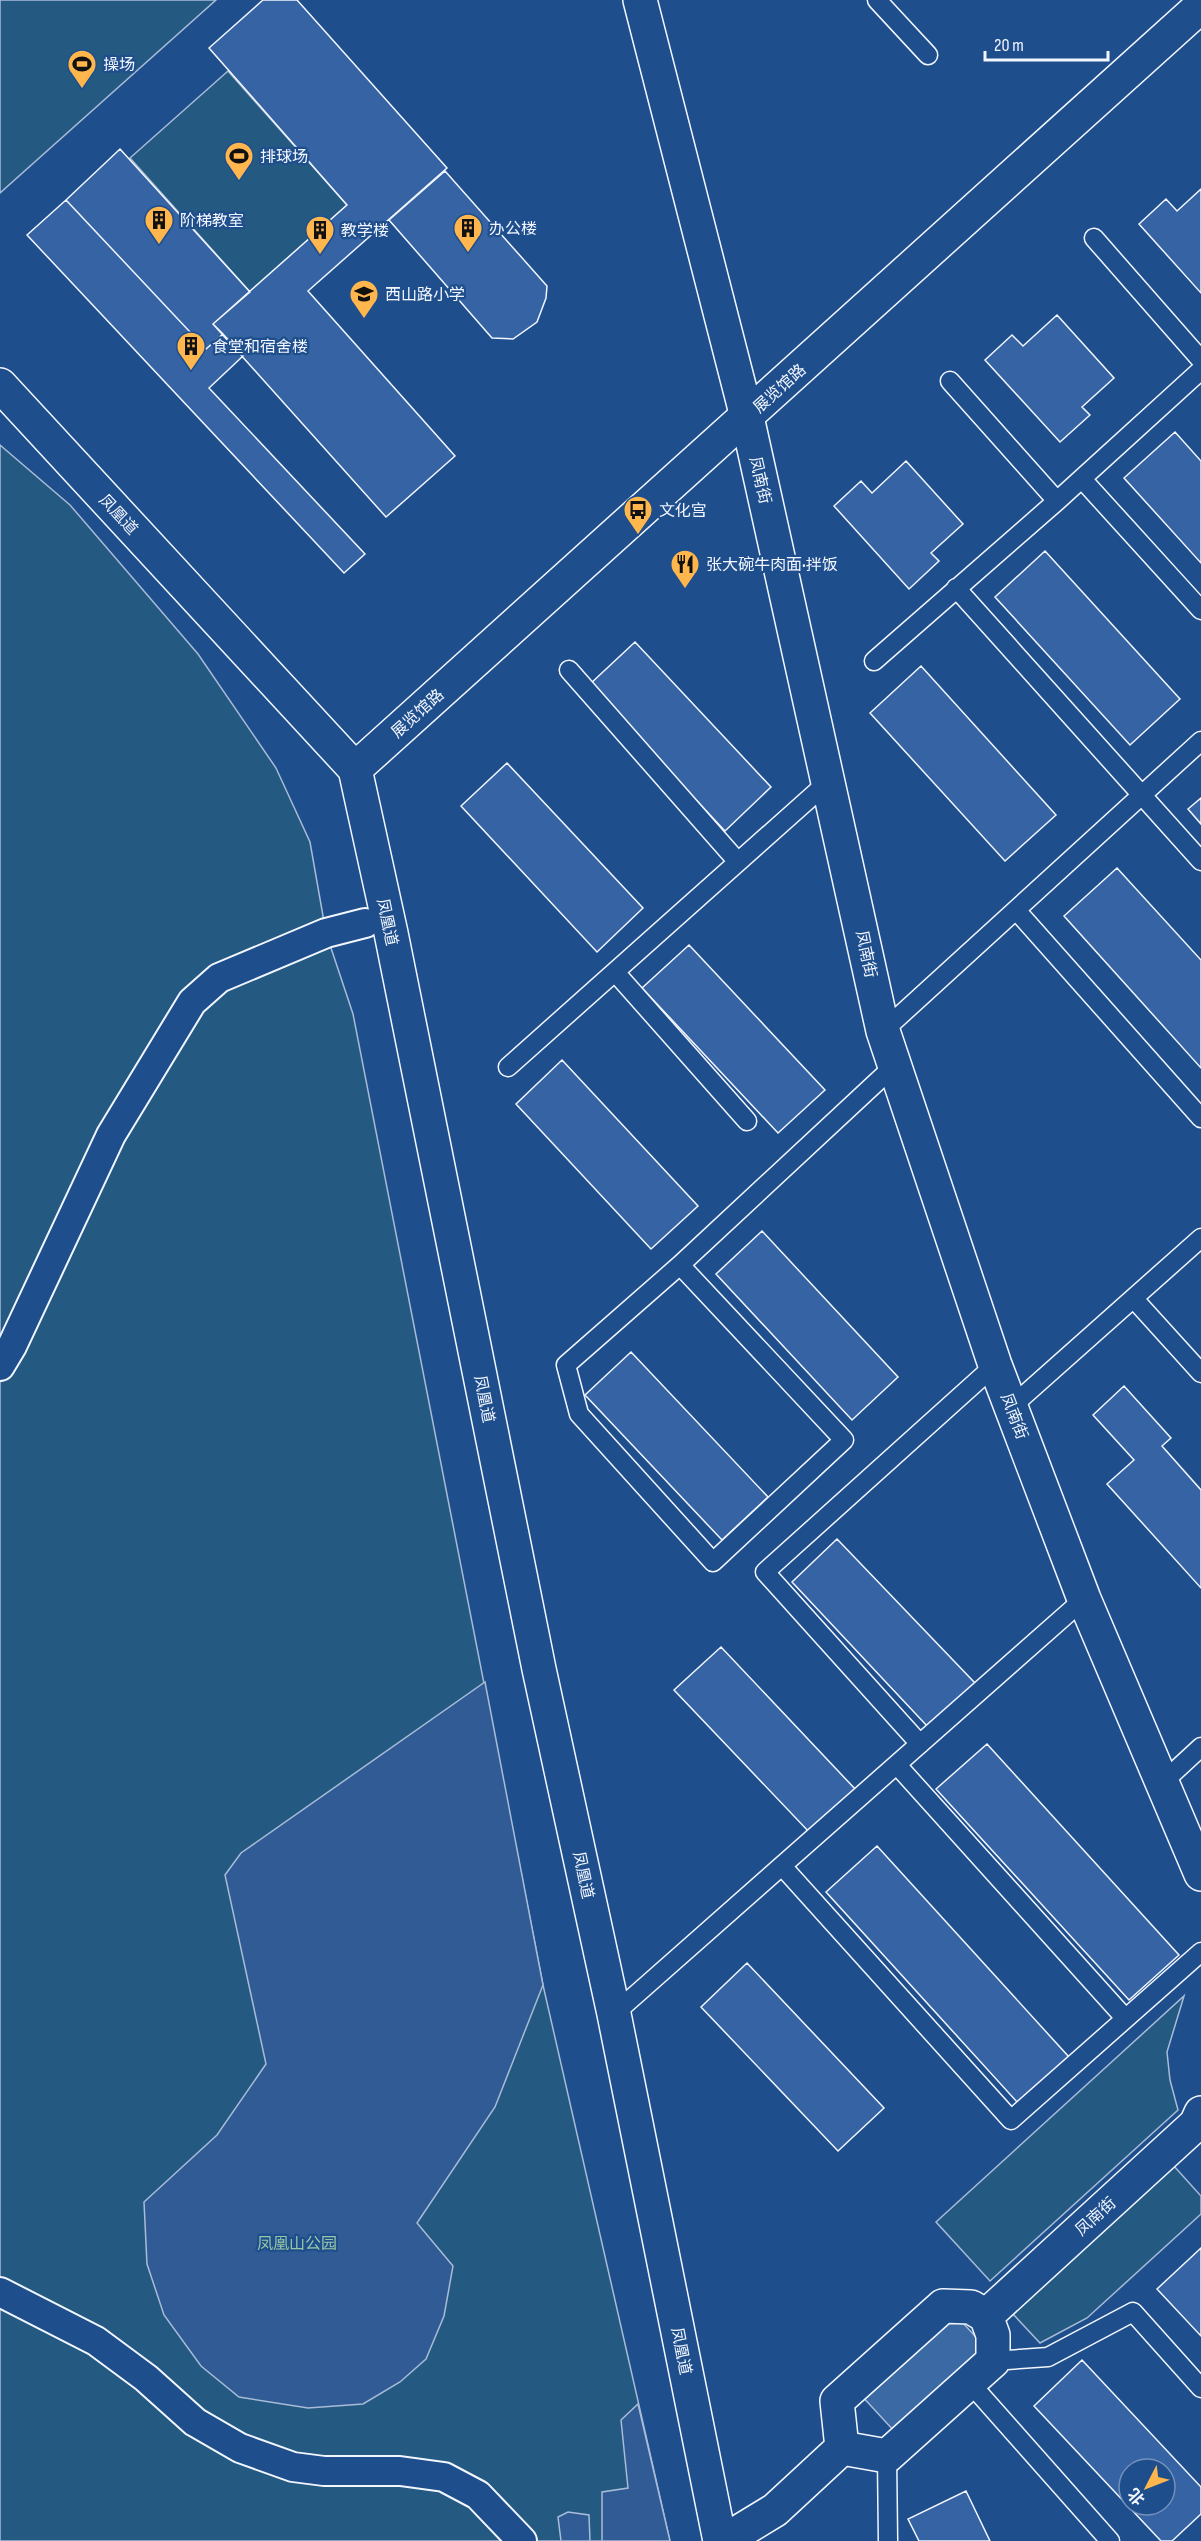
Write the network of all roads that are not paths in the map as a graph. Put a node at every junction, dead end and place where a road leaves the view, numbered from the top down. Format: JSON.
{"nodes":[{"id":1,"x":640,"y":0,"type":"edge"},
{"id":2,"x":877,"y":0,"type":"edge"},
{"id":3,"x":1201,"y":6,"type":"edge"},
{"id":4,"x":928,"y":55,"type":"dead end"},
{"id":5,"x":1094,"y":238,"type":"dead end"},
{"id":6,"x":1201,"y":360,"type":"edge"},
{"id":7,"x":1201,"y":370,"type":"edge"},
{"id":8,"x":950,"y":381,"type":"dead end"},
{"id":9,"x":0,"y":384,"type":"edge"},
{"id":10,"x":747,"y":417,"type":"junction"},
{"id":11,"x":1082,"y":478,"type":"junction"},
{"id":12,"x":1057,"y":501,"type":"junction"},
{"id":13,"x":956,"y":588,"type":"junction"},
{"id":14,"x":1201,"y":610,"type":"edge"},
{"id":15,"x":874,"y":661,"type":"dead end"},
{"id":16,"x":569,"y":670,"type":"dead end"},
{"id":17,"x":1201,"y":741,"type":"edge"},
{"id":18,"x":355,"y":769,"type":"junction"},
{"id":19,"x":829,"y":781,"type":"junction"},
{"id":20,"x":1142,"y":795,"type":"junction"},
{"id":21,"x":1201,"y":861,"type":"edge"},
{"id":22,"x":738,"y":862,"type":"junction"},
{"id":23,"x":1016,"y":910,"type":"junction"},
{"id":24,"x":365,"y":923,"type":"dead end"},
{"id":25,"x":615,"y":972,"type":"junction"},
{"id":26,"x":884,"y":1031,"type":"junction"},
{"id":27,"x":895,"y":1065,"type":"junction"},
{"id":28,"x":508,"y":1067,"type":"dead end"},
{"id":29,"x":1201,"y":1118,"type":"edge"},
{"id":30,"x":747,"y":1121,"type":"dead end"},
{"id":31,"x":1201,"y":1238,"type":"edge"},
{"id":32,"x":680,"y":1264,"type":"junction"},
{"id":33,"x":1134,"y":1299,"type":"junction"},
{"id":34,"x":994,"y":1365,"type":"junction"},
{"id":35,"x":0,"y":1366,"type":"edge"},
{"id":36,"x":1201,"y":1373,"type":"edge"},
{"id":37,"x":1011,"y":1407,"type":"junction"},
{"id":38,"x":1084,"y":1599,"type":"junction"},
{"id":39,"x":920,"y":1744,"type":"junction"},
{"id":40,"x":1201,"y":1747,"type":"edge"},
{"id":41,"x":897,"y":1765,"type":"junction"},
{"id":42,"x":1162,"y":1783,"type":"junction"},
{"id":43,"x":782,"y":1866,"type":"junction"},
{"id":44,"x":1201,"y":1874,"type":"edge"},
{"id":45,"x":1201,"y":1952,"type":"edge"},
{"id":46,"x":614,"y":2014,"type":"junction"},
{"id":47,"x":1125,"y":2018,"type":"junction"},
{"id":48,"x":1201,"y":2113,"type":"edge"},
{"id":49,"x":0,"y":2292,"type":"edge"},
{"id":50,"x":986,"y":2316,"type":"junction"},
{"id":51,"x":993,"y":2361,"type":"junction"},
{"id":52,"x":970,"y":2384,"type":"junction"},
{"id":53,"x":1201,"y":2388,"type":"edge"},
{"id":54,"x":842,"y":2448,"type":"junction"},
{"id":55,"x":887,"y":2457,"type":"junction"},
{"id":56,"x":522,"y":2541,"type":"edge"},
{"id":57,"x":722,"y":2541,"type":"edge"},
{"id":58,"x":888,"y":2541,"type":"edge"},
{"id":59,"x":1110,"y":2541,"type":"edge"}],
"edges":[{"from":1,"to":10,"type":"street","name":"凤南街"},
{"from":2,"to":4,"type":"lane"},
{"from":3,"to":10,"type":"street","name":"展览馆路"},
{"from":5,"to":6,"type":"lane"},
{"from":7,"to":11,"type":"lane"},
{"from":8,"to":12,"type":"lane"},
{"from":9,"to":18,"type":"street","name":"凤凰道"},
{"from":10,"to":18,"type":"street","name":"展览馆路"},
{"from":10,"to":19,"type":"street","name":"凤南街"},
{"from":11,"to":12,"type":"lane"},
{"from":11,"to":14,"type":"lane"},
{"from":12,"to":13,"type":"lane"},
{"from":13,"to":15,"type":"lane"},
{"from":13,"to":20,"type":"lane"},
{"from":16,"to":22,"type":"lane"},
{"from":17,"to":20,"type":"lane"},
{"from":18,"to":46,"type":"street","name":"凤凰道"},
{"from":19,"to":22,"type":"lane"},
{"from":19,"to":26,"type":"street","name":"凤南街"},
{"from":20,"to":21,"type":"lane"},
{"from":20,"to":23,"type":"lane"},
{"from":22,"to":25,"type":"lane"},
{"from":23,"to":26,"type":"lane"},
{"from":23,"to":29,"type":"lane"},
{"from":24,"to":35,"type":"street"},
{"from":25,"to":28,"type":"lane"},
{"from":25,"to":30,"type":"lane"},
{"from":26,"to":27,"type":"street","name":"凤南街"},
{"from":27,"to":32,"type":"lane"},
{"from":27,"to":34,"type":"street","name":"凤南街"},
{"from":31,"to":33,"type":"lane"},
{"from":32,"to":32,"type":"lane"},
{"from":33,"to":36,"type":"lane"},
{"from":33,"to":37,"type":"lane"},
{"from":34,"to":37,"type":"street","name":"凤南街"},
{"from":34,"to":39,"type":"lane"},
{"from":37,"to":38,"type":"street","name":"凤南街"},
{"from":38,"to":39,"type":"lane"},
{"from":38,"to":42,"type":"street","name":"凤南街"},
{"from":39,"to":41,"type":"lane"},
{"from":40,"to":42,"type":"lane"},
{"from":41,"to":43,"type":"lane"},
{"from":41,"to":47,"type":"lane"},
{"from":42,"to":44,"type":"street","name":"凤南街"},
{"from":43,"to":46,"type":"lane"},
{"from":43,"to":47,"type":"lane"},
{"from":45,"to":47,"type":"lane"},
{"from":46,"to":57,"type":"street","name":"凤凰道"},
{"from":48,"to":50,"type":"street","name":"凤南街"},
{"from":49,"to":56,"type":"street"},
{"from":50,"to":51,"type":"street"},
{"from":50,"to":54,"type":"street"},
{"from":51,"to":52,"type":"street"},
{"from":51,"to":53,"type":"lane"},
{"from":52,"to":55,"type":"street"},
{"from":52,"to":59,"type":"lane"},
{"from":54,"to":55,"type":"street"},
{"from":54,"to":57,"type":"street"},
{"from":55,"to":58,"type":"lane"}]}
